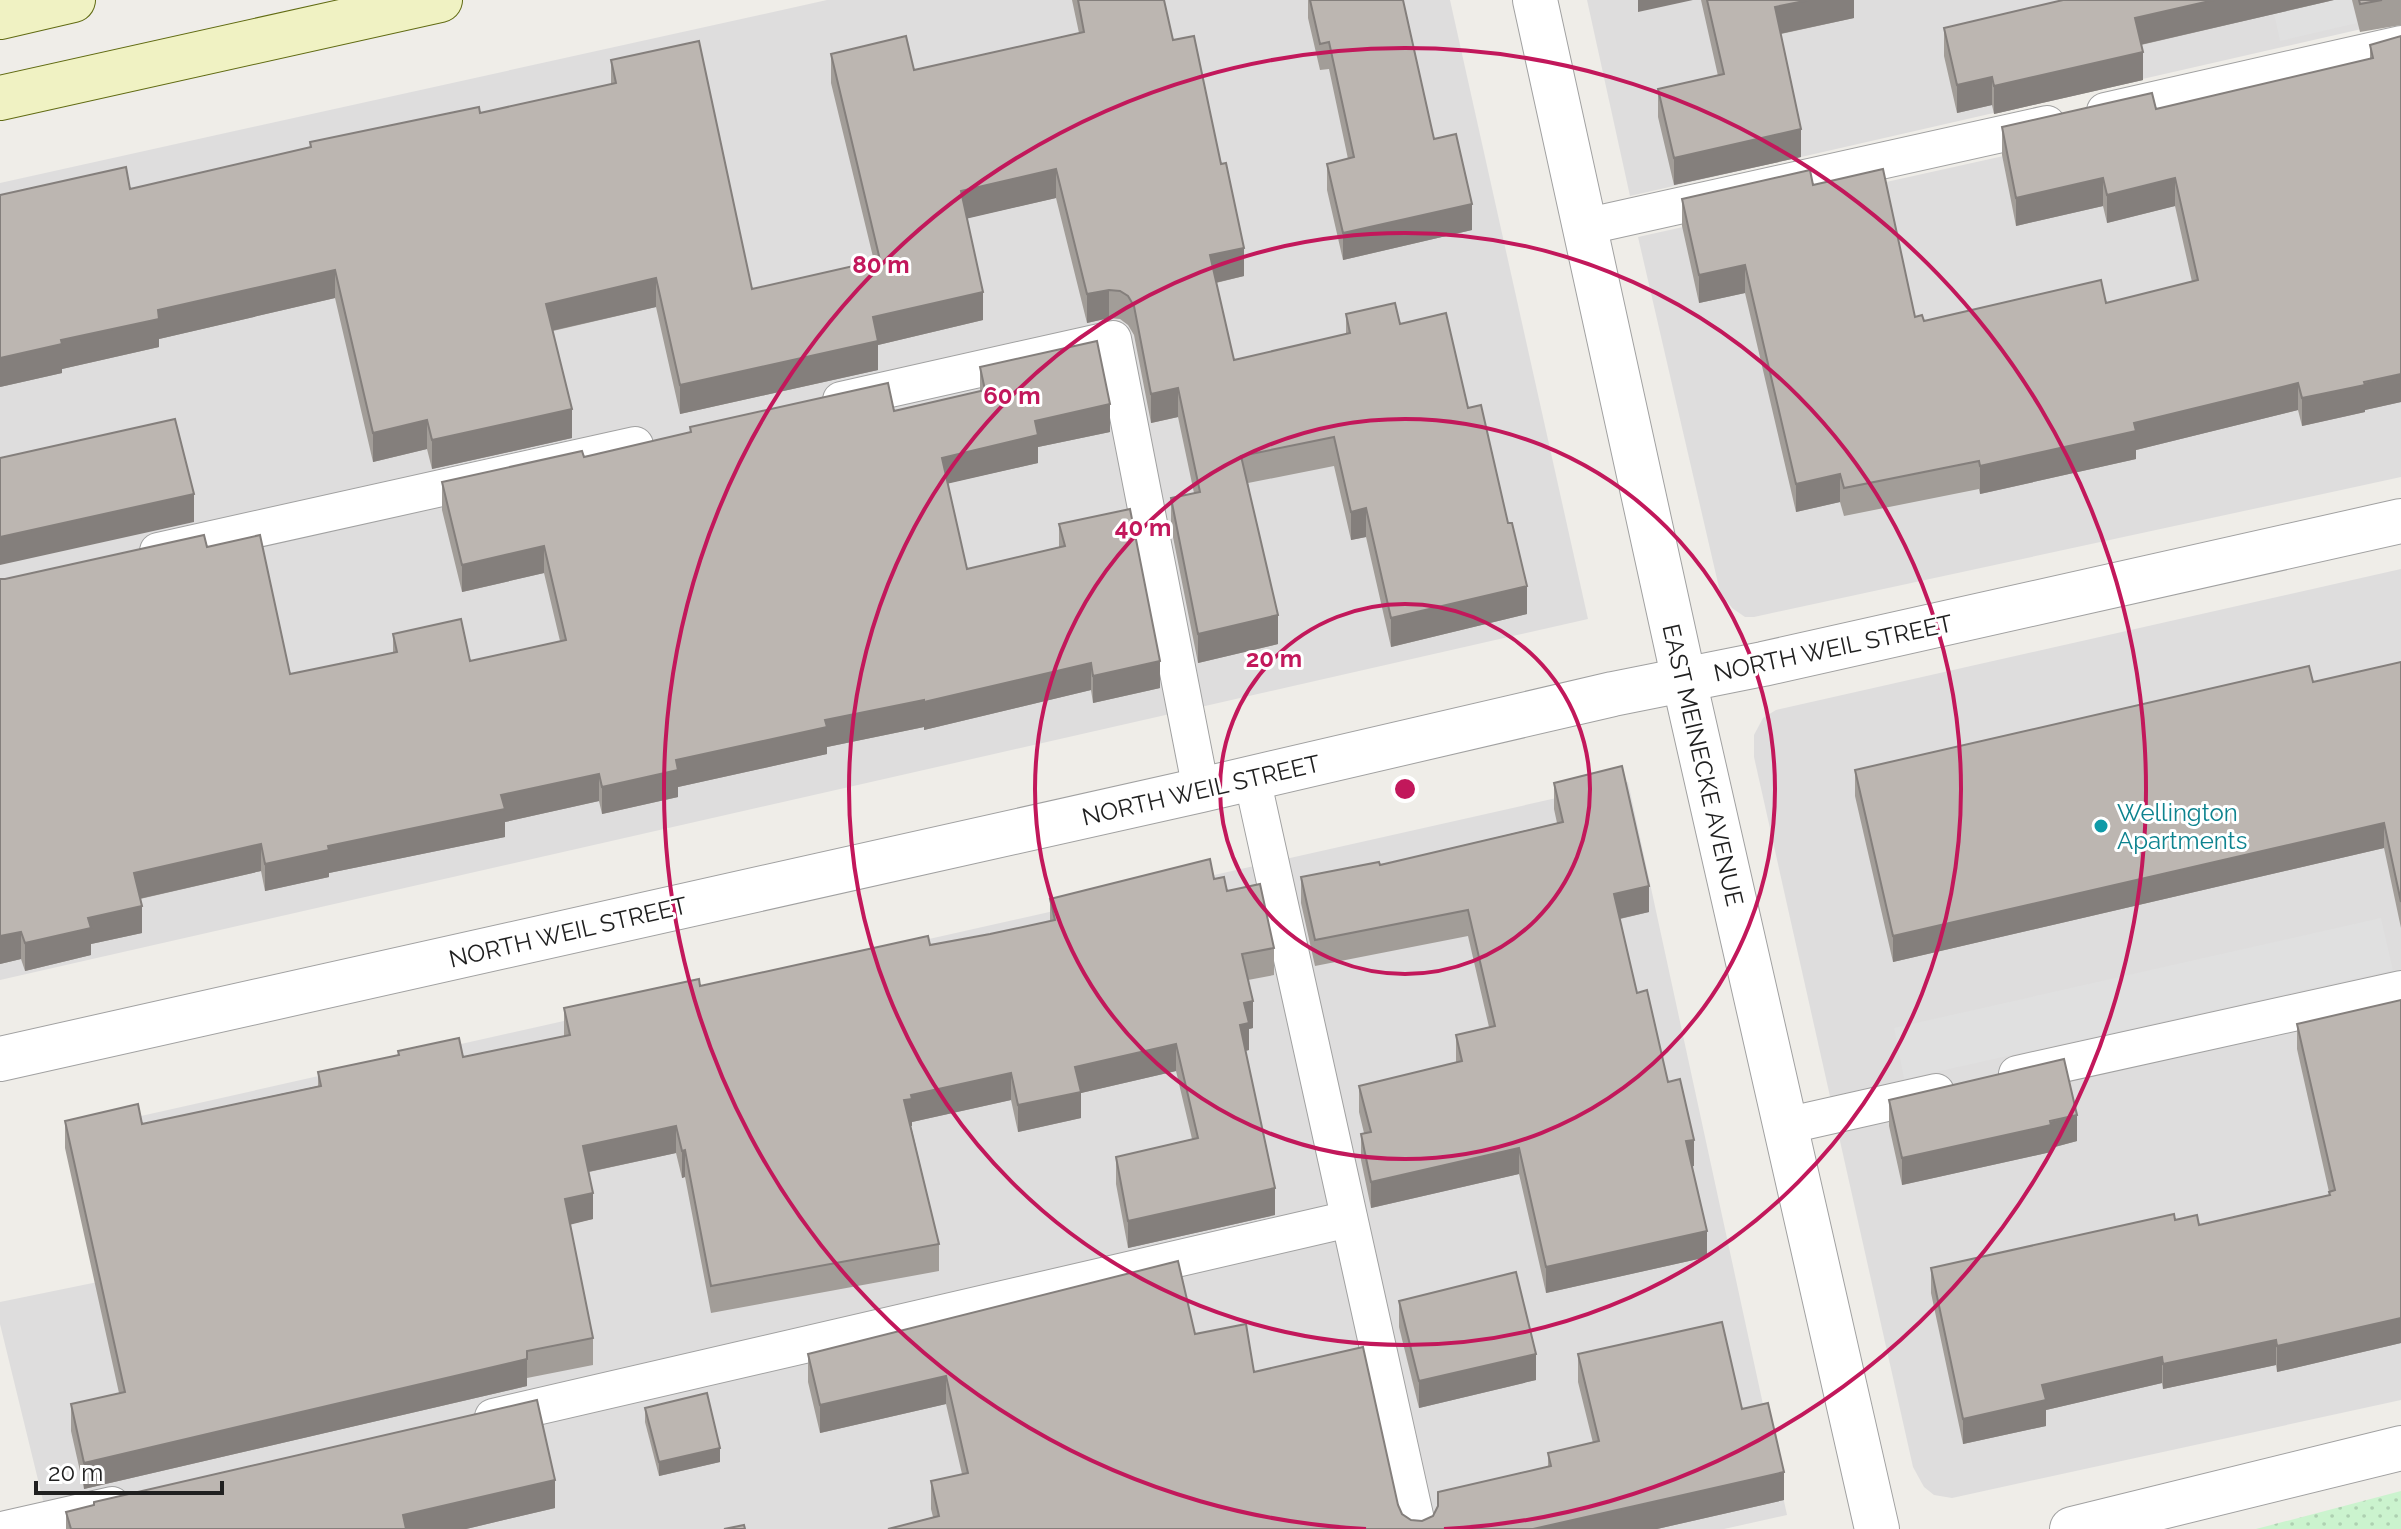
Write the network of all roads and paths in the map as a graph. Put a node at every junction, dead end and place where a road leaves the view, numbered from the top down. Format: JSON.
{"nodes":[{"id":1,"x":73,"y":0,"type":"edge"},
{"id":2,"x":440,"y":0,"type":"edge"},
{"id":3,"x":1535,"y":0,"type":"edge"},
{"id":4,"x":0,"y":17,"type":"edge"},
{"id":5,"x":2401,"y":44,"type":"edge"},
{"id":6,"x":0,"y":98,"type":"edge"},
{"id":7,"x":1584,"y":227,"type":"junction"},
{"id":8,"x":804,"y":408,"type":"edge"},
{"id":9,"x":665,"y":439,"type":"edge"},
{"id":10,"x":2401,"y":521,"type":"edge"},
{"id":11,"x":124,"y":559,"type":"edge"},
{"id":12,"x":1684,"y":680,"type":"junction"},
{"id":13,"x":1252,"y":778,"type":"junction"},
{"id":14,"x":1201,"y":790,"type":"junction"},
{"id":15,"x":2401,"y":989,"type":"edge"},
{"id":16,"x":0,"y":1059,"type":"edge"},
{"id":17,"x":1785,"y":1126,"type":"junction"},
{"id":18,"x":1349,"y":1219,"type":"junction"},
{"id":19,"x":454,"y":1426,"type":"edge"},
{"id":20,"x":2401,"y":1448,"type":"edge"},
{"id":21,"x":145,"y":1497,"type":"edge"},
{"id":22,"x":6,"y":1529,"type":"edge"},
{"id":23,"x":1418,"y":1529,"type":"edge"},
{"id":24,"x":1877,"y":1529,"type":"edge"},
{"id":25,"x":2072,"y":1529,"type":"edge"}],
"edges":[{"from":1,"to":4,"type":"main road"},
{"from":2,"to":6,"type":"main road"},
{"from":3,"to":7,"type":"street","name":"EAST MEINECKE AVENUE"},
{"from":5,"to":7,"type":"lane"},
{"from":7,"to":12,"type":"street","name":"EAST MEINECKE AVENUE"},
{"from":8,"to":14,"type":"lane"},
{"from":9,"to":11,"type":"lane"},
{"from":10,"to":12,"type":"street","name":"NORTH WEIL STREET"},
{"from":12,"to":13,"type":"street","name":"NORTH WEIL STREET"},
{"from":12,"to":17,"type":"street","name":"EAST MEINECKE AVENUE"},
{"from":13,"to":14,"type":"street","name":"NORTH WEIL STREET"},
{"from":13,"to":18,"type":"lane"},
{"from":14,"to":16,"type":"street","name":"NORTH WEIL STREET"},
{"from":15,"to":17,"type":"lane"},
{"from":17,"to":24,"type":"street","name":"EAST MEINECKE AVENUE"},
{"from":18,"to":19,"type":"lane"},
{"from":18,"to":23,"type":"lane"},
{"from":20,"to":25,"type":"street"},
{"from":21,"to":22,"type":"lane"}]}
